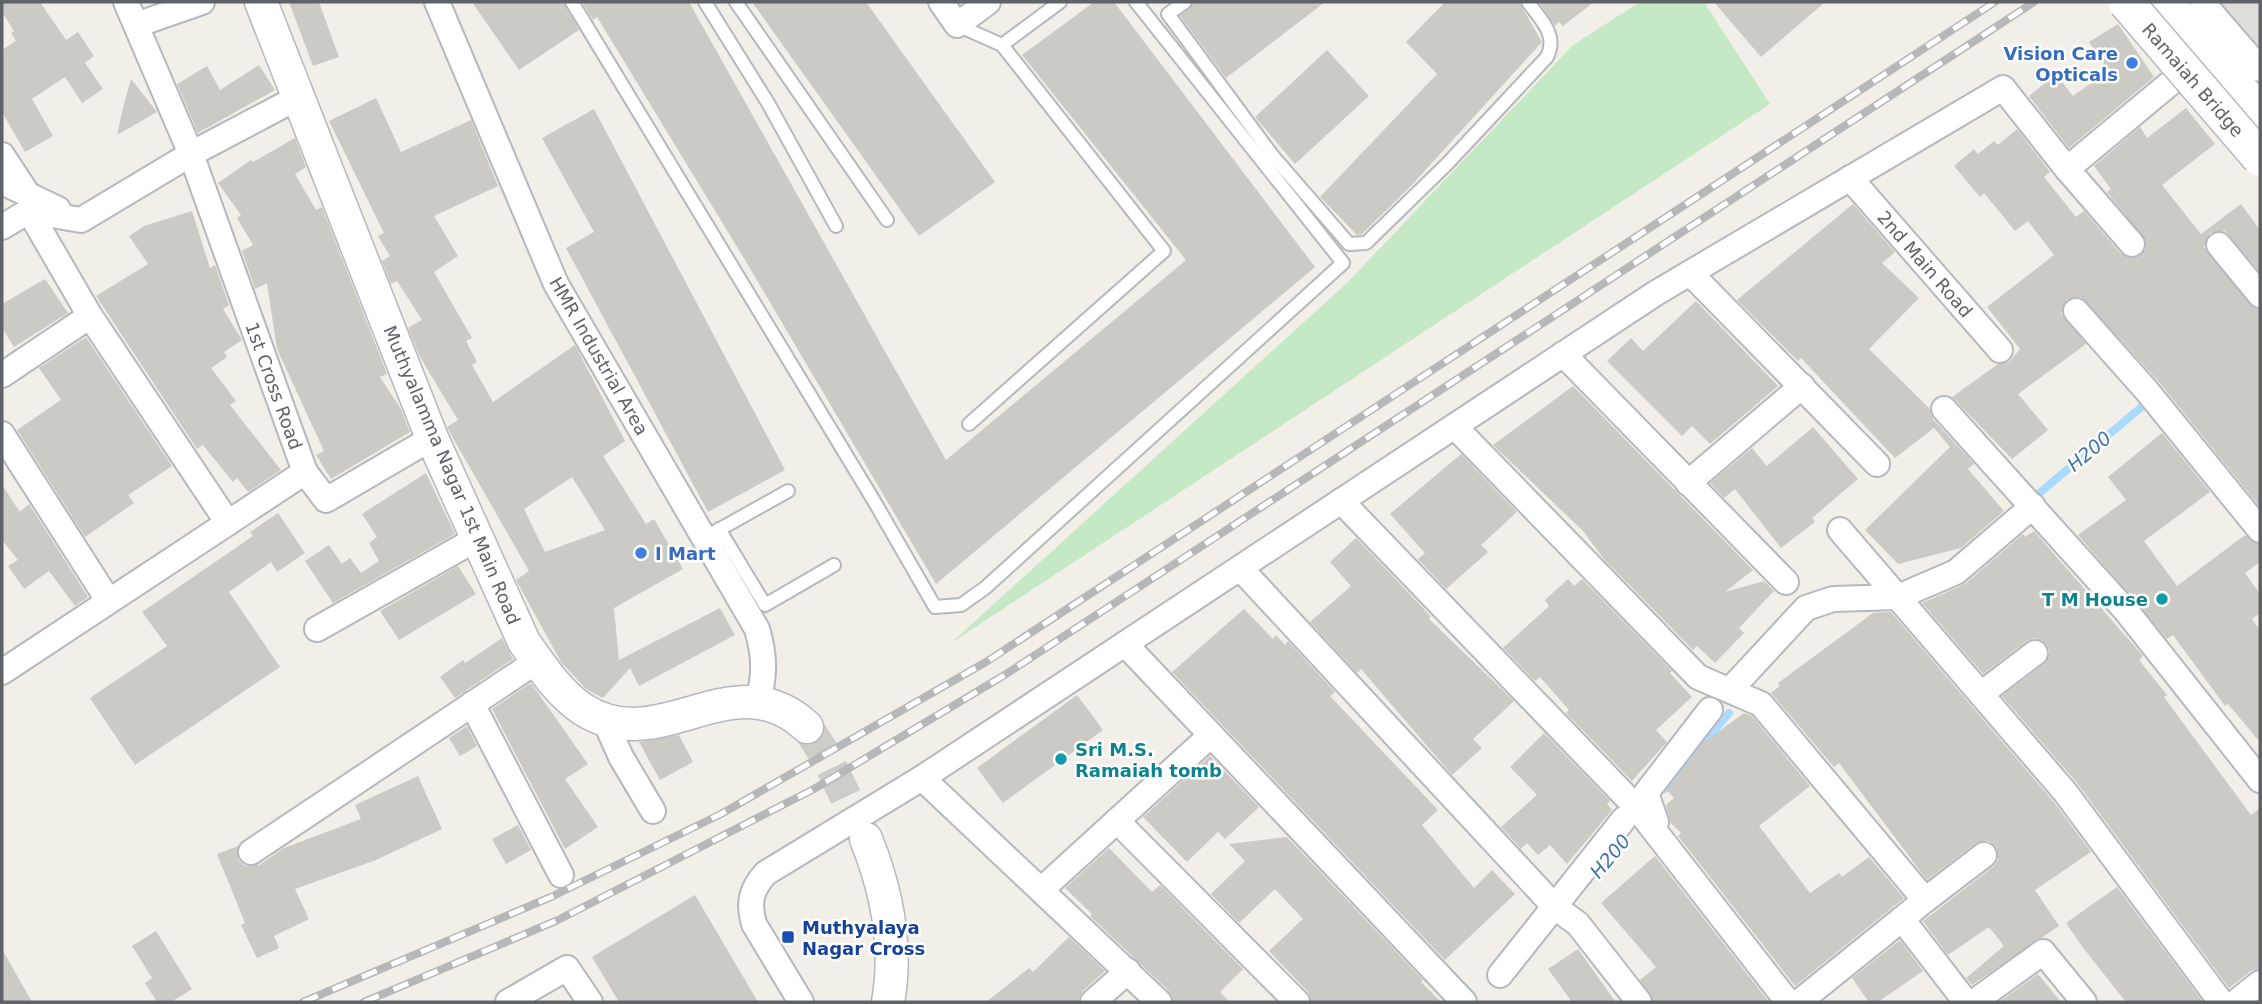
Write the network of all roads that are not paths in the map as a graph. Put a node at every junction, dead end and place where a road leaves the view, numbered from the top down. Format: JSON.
{"nodes":[{"id":1,"x":126,"y":2,"type":"edge"},
{"id":2,"x":202,"y":2,"type":"edge"},
{"id":3,"x":261,"y":2,"type":"edge"},
{"id":4,"x":437,"y":2,"type":"edge"},
{"id":5,"x":572,"y":2,"type":"edge"},
{"id":6,"x":705,"y":2,"type":"edge"},
{"id":7,"x":736,"y":2,"type":"edge"},
{"id":8,"x":941,"y":2,"type":"edge"},
{"id":9,"x":988,"y":2,"type":"edge"},
{"id":10,"x":1060,"y":2,"type":"edge"},
{"id":11,"x":1136,"y":2,"type":"edge"},
{"id":12,"x":1185,"y":2,"type":"edge"},
{"id":13,"x":1528,"y":2,"type":"edge"},
{"id":14,"x":2165,"y":2,"type":"edge"},
{"id":15,"x":2202,"y":2,"type":"edge"},
{"id":16,"x":2124,"y":10,"type":"edge"},
{"id":17,"x":136,"y":25,"type":"junction"},
{"id":18,"x":957,"y":25,"type":"junction"},
{"id":19,"x":1002,"y":45,"type":"junction"},
{"id":20,"x":2260,"y":69,"type":"edge"},
{"id":21,"x":2174,"y":80,"type":"junction"},
{"id":22,"x":297,"y":98,"type":"junction"},
{"id":23,"x":2260,"y":113,"type":"edge"},
{"id":24,"x":2260,"y":127,"type":"edge"},
{"id":25,"x":2247,"y":153,"type":"edge"},
{"id":26,"x":191,"y":154,"type":"junction"},
{"id":27,"x":2,"y":155,"type":"edge"},
{"id":28,"x":2067,"y":169,"type":"junction"},
{"id":29,"x":1850,"y":178,"type":"junction"},
{"id":30,"x":2260,"y":180,"type":"edge"},
{"id":31,"x":2,"y":182,"type":"edge"},
{"id":32,"x":28,"y":202,"type":"junction"},
{"id":33,"x":887,"y":220,"type":"dead end"},
{"id":34,"x":836,"y":226,"type":"dead end"},
{"id":35,"x":2,"y":227,"type":"edge"},
{"id":36,"x":2132,"y":244,"type":"dead end"},
{"id":37,"x":2219,"y":245,"type":"dead end"},
{"id":38,"x":1690,"y":273,"type":"junction"},
{"id":39,"x":2259,"y":293,"type":"edge"},
{"id":40,"x":2076,"y":311,"type":"dead end"},
{"id":41,"x":90,"y":316,"type":"junction"},
{"id":42,"x":2000,"y":350,"type":"dead end"},
{"id":43,"x":1563,"y":354,"type":"junction"},
{"id":44,"x":2,"y":375,"type":"edge"},
{"id":45,"x":1802,"y":386,"type":"junction"},
{"id":46,"x":1944,"y":409,"type":"dead end"},
{"id":47,"x":969,"y":424,"type":"dead end"},
{"id":48,"x":1456,"y":428,"type":"junction"},
{"id":49,"x":2,"y":434,"type":"edge"},
{"id":50,"x":432,"y":438,"type":"junction"},
{"id":51,"x":1877,"y":464,"type":"dead end"},
{"id":52,"x":304,"y":472,"type":"junction"},
{"id":53,"x":1688,"y":483,"type":"junction"},
{"id":54,"x":788,"y":491,"type":"dead end"},
{"id":55,"x":1341,"y":501,"type":"junction"},
{"id":56,"x":2033,"y":506,"type":"junction"},
{"id":57,"x":228,"y":523,"type":"junction"},
{"id":58,"x":1840,"y":530,"type":"dead end"},
{"id":59,"x":2260,"y":530,"type":"edge"},
{"id":60,"x":712,"y":534,"type":"junction"},
{"id":61,"x":478,"y":538,"type":"junction"},
{"id":62,"x":834,"y":565,"type":"dead end"},
{"id":63,"x":1240,"y":568,"type":"junction"},
{"id":64,"x":1786,"y":582,"type":"dead end"},
{"id":65,"x":1898,"y":597,"type":"junction"},
{"id":66,"x":108,"y":600,"type":"junction"},
{"id":67,"x":317,"y":629,"type":"dead end"},
{"id":68,"x":1125,"y":644,"type":"junction"},
{"id":69,"x":2035,"y":653,"type":"dead end"},
{"id":70,"x":537,"y":661,"type":"junction"},
{"id":71,"x":2,"y":672,"type":"edge"},
{"id":72,"x":1730,"y":690,"type":"junction"},
{"id":73,"x":1981,"y":694,"type":"junction"},
{"id":74,"x":758,"y":701,"type":"junction"},
{"id":75,"x":472,"y":704,"type":"junction"},
{"id":76,"x":1710,"y":710,"type":"dead end"},
{"id":77,"x":605,"y":721,"type":"junction"},
{"id":78,"x":807,"y":727,"type":"tunnel mouth"},
{"id":79,"x":1211,"y":734,"type":"junction"},
{"id":80,"x":922,"y":778,"type":"junction"},
{"id":81,"x":2260,"y":780,"type":"edge"},
{"id":82,"x":653,"y":811,"type":"dead end"},
{"id":83,"x":1625,"y":819,"type":"dead end"},
{"id":84,"x":1117,"y":821,"type":"junction"},
{"id":85,"x":1653,"y":830,"type":"junction"},
{"id":86,"x":866,"y":839,"type":"tunnel mouth"},
{"id":87,"x":251,"y":852,"type":"dead end"},
{"id":88,"x":1984,"y":855,"type":"dead end"},
{"id":89,"x":561,"y":875,"type":"dead end"},
{"id":90,"x":1041,"y":890,"type":"junction"},
{"id":91,"x":1925,"y":900,"type":"junction"},
{"id":92,"x":1555,"y":908,"type":"junction"},
{"id":93,"x":1902,"y":919,"type":"junction"},
{"id":94,"x":1128,"y":971,"type":"junction"},
{"id":95,"x":1500,"y":975,"type":"dead end"},
{"id":96,"x":2260,"y":982,"type":"edge"},
{"id":97,"x":508,"y":1002,"type":"edge"},
{"id":98,"x":590,"y":1002,"type":"edge"},
{"id":99,"x":801,"y":1002,"type":"edge"},
{"id":100,"x":888,"y":1002,"type":"edge"},
{"id":101,"x":1093,"y":1002,"type":"edge"},
{"id":102,"x":1158,"y":1002,"type":"edge"},
{"id":103,"x":1297,"y":1002,"type":"edge"},
{"id":104,"x":1464,"y":1002,"type":"edge"},
{"id":105,"x":1639,"y":1002,"type":"edge"},
{"id":106,"x":1788,"y":1002,"type":"edge"},
{"id":107,"x":1798,"y":1002,"type":"edge"},
{"id":108,"x":1966,"y":1002,"type":"edge"},
{"id":109,"x":1974,"y":1002,"type":"edge"},
{"id":110,"x":2084,"y":1002,"type":"edge"},
{"id":111,"x":2221,"y":1002,"type":"edge"},
{"id":112,"x":2236,"y":1002,"type":"edge"}],
"edges":[{"from":1,"to":17,"type":"street","name":"1st Cross Road"},
{"from":2,"to":17,"type":"street"},
{"from":3,"to":22,"type":"street","name":"Muthyalamma Nagar 1st Main Road"},
{"from":4,"to":60,"type":"street","name":"HMR Industrial Area"},
{"from":5,"to":11,"type":"lane"},
{"from":6,"to":34,"type":"lane"},
{"from":7,"to":33,"type":"lane"},
{"from":8,"to":18,"type":"street"},
{"from":9,"to":18,"type":"street"},
{"from":10,"to":19,"type":"lane"},
{"from":12,"to":13,"type":"lane"},
{"from":14,"to":23,"type":"main road","name":"Ramaiah Bridge"},
{"from":15,"to":20,"type":"street"},
{"from":16,"to":21,"type":"street"},
{"from":16,"to":25,"type":"main road","name":"Ramaiah Bridge","bridge":true},
{"from":17,"to":26,"type":"street","name":"1st Cross Road"},
{"from":18,"to":19,"type":"lane"},
{"from":19,"to":47,"type":"lane"},
{"from":21,"to":25,"type":"street"},
{"from":21,"to":28,"type":"street"},
{"from":22,"to":26,"type":"street"},
{"from":22,"to":50,"type":"street","name":"Muthyalamma Nagar 1st Main Road"},
{"from":24,"to":25,"type":"street"},
{"from":25,"to":30,"type":"street"},
{"from":26,"to":32,"type":"street"},
{"from":26,"to":52,"type":"street","name":"1st Cross Road"},
{"from":27,"to":32,"type":"street"},
{"from":28,"to":29,"type":"street"},
{"from":28,"to":36,"type":"street"},
{"from":29,"to":38,"type":"street"},
{"from":29,"to":42,"type":"street","name":"2nd Main Road"},
{"from":31,"to":32,"type":"street"},
{"from":32,"to":35,"type":"street"},
{"from":32,"to":41,"type":"street"},
{"from":37,"to":39,"type":"street"},
{"from":38,"to":43,"type":"street"},
{"from":38,"to":45,"type":"street"},
{"from":40,"to":59,"type":"street"},
{"from":41,"to":44,"type":"street"},
{"from":41,"to":57,"type":"street"},
{"from":43,"to":48,"type":"street"},
{"from":43,"to":53,"type":"street"},
{"from":45,"to":51,"type":"street"},
{"from":45,"to":53,"type":"street"},
{"from":46,"to":56,"type":"street"},
{"from":48,"to":55,"type":"street"},
{"from":48,"to":72,"type":"street"},
{"from":49,"to":66,"type":"street"},
{"from":50,"to":52,"type":"street"},
{"from":50,"to":61,"type":"street","name":"Muthyalamma Nagar 1st Main Road"},
{"from":52,"to":57,"type":"street","name":"1st Cross Road"},
{"from":53,"to":64,"type":"street"},
{"from":54,"to":60,"type":"lane"},
{"from":55,"to":63,"type":"street"},
{"from":55,"to":85,"type":"street"},
{"from":56,"to":65,"type":"street"},
{"from":56,"to":81,"type":"street"},
{"from":57,"to":66,"type":"street","name":"1st Cross Road"},
{"from":58,"to":65,"type":"street"},
{"from":60,"to":62,"type":"lane"},
{"from":60,"to":74,"type":"street","name":"HMR Industrial Area"},
{"from":61,"to":67,"type":"street"},
{"from":61,"to":70,"type":"street","name":"Muthyalamma Nagar 1st Main Road"},
{"from":63,"to":68,"type":"street"},
{"from":63,"to":92,"type":"street"},
{"from":65,"to":72,"type":"street"},
{"from":65,"to":73,"type":"street"},
{"from":66,"to":71,"type":"street","name":"1st Cross Road"},
{"from":68,"to":79,"type":"street"},
{"from":68,"to":80,"type":"street"},
{"from":69,"to":73,"type":"street"},
{"from":70,"to":75,"type":"street"},
{"from":70,"to":77,"type":"street","name":"Muthyalamma Nagar 1st Main Road"},
{"from":72,"to":91,"type":"street"},
{"from":73,"to":111,"type":"street"},
{"from":74,"to":77,"type":"street","name":"Muthyalamma Nagar 1st Main Road"},
{"from":74,"to":78,"type":"street","name":"Muthyalamma Nagar 1st Main Road"},
{"from":75,"to":87,"type":"street"},
{"from":75,"to":89,"type":"street"},
{"from":76,"to":85,"type":"street"},
{"from":77,"to":82,"type":"street"},
{"from":79,"to":84,"type":"street"},
{"from":79,"to":104,"type":"street"},
{"from":80,"to":90,"type":"street"},
{"from":80,"to":99,"type":"street"},
{"from":83,"to":92,"type":"street"},
{"from":84,"to":90,"type":"street"},
{"from":84,"to":103,"type":"street"},
{"from":85,"to":106,"type":"street"},
{"from":86,"to":100,"type":"street"},
{"from":88,"to":91,"type":"street"},
{"from":90,"to":94,"type":"street"},
{"from":91,"to":93,"type":"street"},
{"from":92,"to":95,"type":"street"},
{"from":92,"to":105,"type":"street"},
{"from":93,"to":107,"type":"street"},
{"from":93,"to":108,"type":"street"},
{"from":94,"to":101,"type":"street"},
{"from":94,"to":102,"type":"street"},
{"from":96,"to":112,"type":"street"},
{"from":97,"to":98,"type":"street"},
{"from":109,"to":110,"type":"street"}]}
